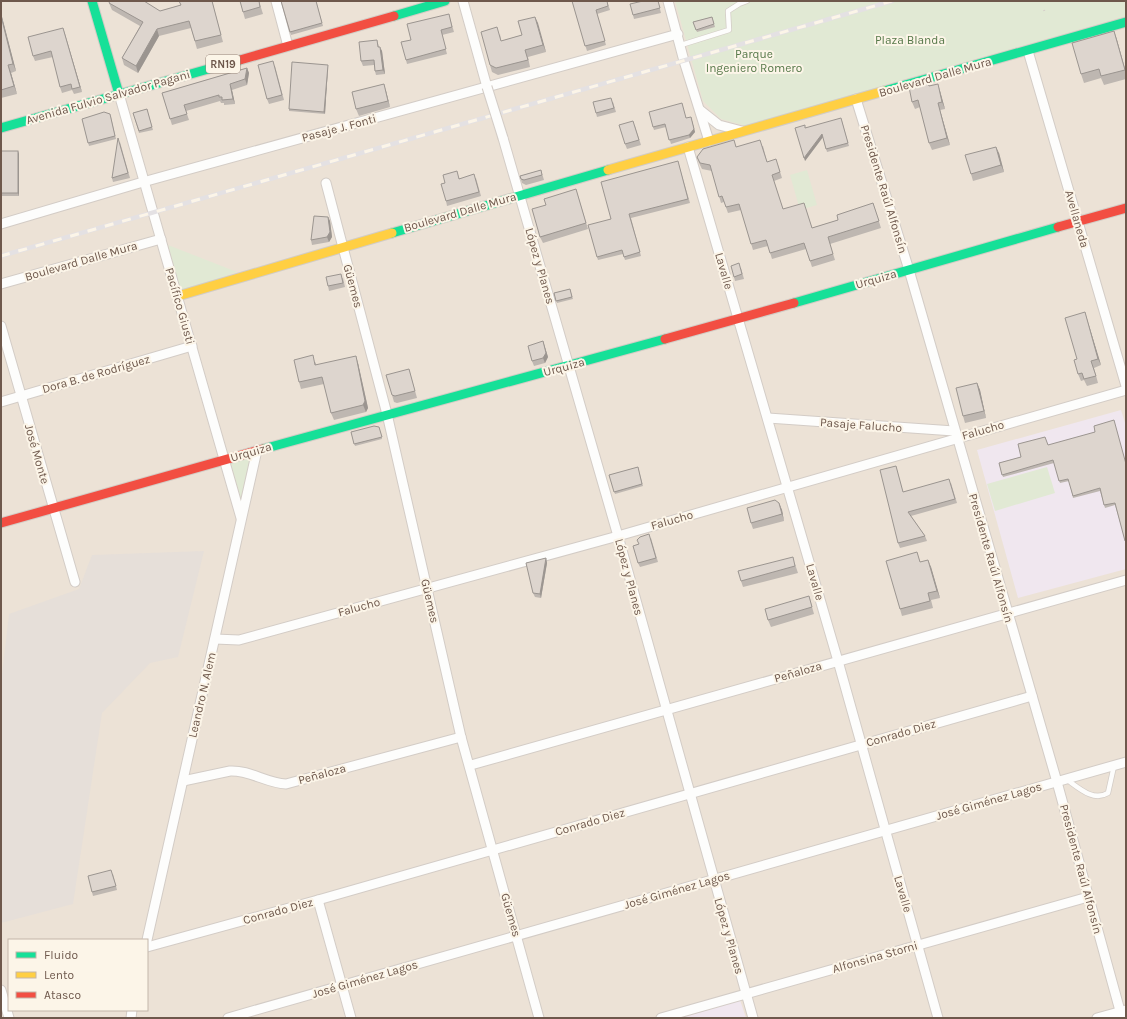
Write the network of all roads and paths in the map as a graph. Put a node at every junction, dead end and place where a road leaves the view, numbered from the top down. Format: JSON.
{"nodes":[{"id":1,"x":92,"y":1,"type":"edge"},
{"id":2,"x":276,"y":1,"type":"edge"},
{"id":3,"x":445,"y":1,"type":"edge"},
{"id":4,"x":463,"y":1,"type":"edge"},
{"id":5,"x":668,"y":1,"type":"edge"},
{"id":6,"x":747,"y":1,"type":"edge"},
{"id":7,"x":1126,"y":22,"type":"edge"},
{"id":8,"x":678,"y":34,"type":"junction"},
{"id":9,"x":681,"y":45,"type":"junction"},
{"id":10,"x":288,"y":46,"type":"junction"},
{"id":11,"x":1028,"y":51,"type":"junction"},
{"id":12,"x":487,"y":87,"type":"junction"},
{"id":13,"x":119,"y":94,"type":"junction"},
{"id":14,"x":856,"y":99,"type":"junction"},
{"id":15,"x":700,"y":110,"type":"junction"},
{"id":16,"x":1,"y":128,"type":"edge"},
{"id":17,"x":743,"y":132,"type":"junction"},
{"id":18,"x":709,"y":141,"type":"junction"},
{"id":19,"x":688,"y":147,"type":"junction"},
{"id":20,"x":143,"y":182,"type":"junction"},
{"id":21,"x":326,"y":183,"type":"dead end"},
{"id":22,"x":520,"y":195,"type":"junction"},
{"id":23,"x":1126,"y":208,"type":"edge"},
{"id":24,"x":1078,"y":222,"type":"junction"},
{"id":25,"x":1,"y":224,"type":"edge"},
{"id":26,"x":160,"y":239,"type":"junction"},
{"id":27,"x":343,"y":246,"type":"junction"},
{"id":28,"x":909,"y":270,"type":"junction"},
{"id":29,"x":1,"y":284,"type":"edge"},
{"id":30,"x":178,"y":296,"type":"junction"},
{"id":31,"x":739,"y":319,"type":"junction"},
{"id":32,"x":1,"y":326,"type":"edge"},
{"id":33,"x":192,"y":346,"type":"junction"},
{"id":34,"x":569,"y":366,"type":"junction"},
{"id":35,"x":1126,"y":386,"type":"edge"},
{"id":36,"x":1126,"y":390,"type":"edge"},
{"id":37,"x":21,"y":396,"type":"junction"},
{"id":38,"x":1,"y":402,"type":"edge"},
{"id":39,"x":387,"y":414,"type":"junction"},
{"id":40,"x":768,"y":418,"type":"junction"},
{"id":41,"x":955,"y":434,"type":"junction"},
{"id":42,"x":257,"y":450,"type":"junction"},
{"id":43,"x":225,"y":460,"type":"junction"},
{"id":44,"x":787,"y":487,"type":"junction"},
{"id":45,"x":52,"y":508,"type":"junction"},
{"id":46,"x":242,"y":519,"type":"junction"},
{"id":47,"x":1,"y":523,"type":"edge"},
{"id":48,"x":618,"y":536,"type":"junction"},
{"id":49,"x":1126,"y":580,"type":"edge"},
{"id":50,"x":75,"y":582,"type":"dead end"},
{"id":51,"x":427,"y":589,"type":"junction"},
{"id":52,"x":1008,"y":613,"type":"junction"},
{"id":53,"x":215,"y":639,"type":"junction"},
{"id":54,"x":838,"y":661,"type":"junction"},
{"id":55,"x":1032,"y":696,"type":"junction"},
{"id":56,"x":665,"y":710,"type":"junction"},
{"id":57,"x":461,"y":737,"type":"junction"},
{"id":58,"x":861,"y":745,"type":"junction"},
{"id":59,"x":1126,"y":762,"type":"edge"},
{"id":60,"x":471,"y":765,"type":"junction"},
{"id":61,"x":1114,"y":765,"type":"junction"},
{"id":62,"x":1061,"y":781,"type":"junction"},
{"id":63,"x":183,"y":782,"type":"junction"},
{"id":64,"x":689,"y":793,"type":"junction"},
{"id":65,"x":885,"y":831,"type":"junction"},
{"id":66,"x":492,"y":850,"type":"junction"},
{"id":67,"x":714,"y":880,"type":"junction"},
{"id":68,"x":1088,"y":897,"type":"junction"},
{"id":69,"x":318,"y":900,"type":"junction"},
{"id":70,"x":517,"y":937,"type":"junction"},
{"id":71,"x":147,"y":939,"type":"edge"},
{"id":72,"x":148,"y":946,"type":"edge"},
{"id":73,"x":917,"y":946,"type":"junction"},
{"id":74,"x":342,"y":986,"type":"junction"},
{"id":75,"x":1,"y":990,"type":"edge"},
{"id":76,"x":746,"y":994,"type":"junction"},
{"id":77,"x":1123,"y":1013,"type":"edge"},
{"id":78,"x":9,"y":1018,"type":"edge"},
{"id":79,"x":228,"y":1018,"type":"edge"},
{"id":80,"x":350,"y":1018,"type":"edge"},
{"id":81,"x":539,"y":1018,"type":"edge"},
{"id":82,"x":661,"y":1018,"type":"edge"},
{"id":83,"x":753,"y":1018,"type":"edge"},
{"id":84,"x":938,"y":1018,"type":"edge"},
{"id":85,"x":1097,"y":1018,"type":"edge"}],
"edges":[{"from":1,"to":13,"type":"main road"},
{"from":2,"to":10,"type":"street"},
{"from":3,"to":10,"type":"main road","name":"Avenida Fulvio Salvador Pagani","number":"RN19"},
{"from":4,"to":12,"type":"street"},
{"from":5,"to":8,"type":"street"},
{"from":6,"to":9,"type":"lane"},
{"from":7,"to":11,"type":"main road","name":"Boulevard Dalle Mura"},
{"from":8,"to":9,"type":"street"},
{"from":8,"to":12,"type":"street","name":"Pasaje J. Fonti"},
{"from":9,"to":15,"type":"street"},
{"from":10,"to":13,"type":"main road","name":"Avenida Fulvio Salvador Pagani","number":"RN19"},
{"from":11,"to":14,"type":"main road","name":"Boulevard Dalle Mura"},
{"from":11,"to":24,"type":"street","name":"Avellaneda"},
{"from":12,"to":20,"type":"street","name":"Pasaje J. Fonti"},
{"from":12,"to":22,"type":"street","name":"López y Planes","bridge":true},
{"from":13,"to":16,"type":"main road","name":"Avenida Fulvio Salvador Pagani","number":"RN19"},
{"from":13,"to":20,"type":"street","name":"Pacífico Giusti"},
{"from":14,"to":17,"type":"main road","name":"Boulevard Dalle Mura"},
{"from":14,"to":28,"type":"street","name":"Presidente Raúl Alfonsín"},
{"from":15,"to":17,"type":"street"},
{"from":15,"to":18,"type":"street"},
{"from":17,"to":18,"type":"main road","name":"Boulevard Dalle Mura"},
{"from":18,"to":19,"type":"main road","name":"Boulevard Dalle Mura"},
{"from":19,"to":22,"type":"main road","name":"Boulevard Dalle Mura"},
{"from":19,"to":31,"type":"street","name":"Lavalle"},
{"from":20,"to":25,"type":"street","name":"Pasaje J. Fonti"},
{"from":20,"to":26,"type":"street","name":"Pacífico Giusti"},
{"from":21,"to":27,"type":"street","name":"Güemes"},
{"from":22,"to":27,"type":"main road","name":"Boulevard Dalle Mura"},
{"from":22,"to":34,"type":"street","name":"López y Planes"},
{"from":23,"to":24,"type":"main road","name":"Urquiza"},
{"from":24,"to":28,"type":"main road","name":"Urquiza"},
{"from":24,"to":35,"type":"street","name":"Avellaneda"},
{"from":26,"to":29,"type":"street","name":"Boulevard Dalle Mura"},
{"from":26,"to":30,"type":"street","name":"Pacífico Giusti"},
{"from":27,"to":30,"type":"main road","name":"Boulevard Dalle Mura"},
{"from":27,"to":39,"type":"street","name":"Güemes"},
{"from":28,"to":31,"type":"main road","name":"Urquiza"},
{"from":28,"to":41,"type":"street","name":"Presidente Raúl Alfonsín"},
{"from":30,"to":33,"type":"street","name":"Pacífico Giusti"},
{"from":31,"to":34,"type":"main road","name":"Urquiza"},
{"from":31,"to":40,"type":"street","name":"Lavalle"},
{"from":32,"to":37,"type":"street","name":"José Monte"},
{"from":33,"to":37,"type":"street","name":"Dora B. de Rodríguez"},
{"from":33,"to":43,"type":"street","name":"Pacífico Giusti"},
{"from":34,"to":39,"type":"main road","name":"Urquiza"},
{"from":34,"to":48,"type":"street","name":"López y Planes"},
{"from":36,"to":41,"type":"street","name":"Falucho"},
{"from":37,"to":38,"type":"street","name":"Dora B. de Rodríguez"},
{"from":37,"to":45,"type":"street","name":"José Monte"},
{"from":39,"to":42,"type":"main road","name":"Urquiza"},
{"from":39,"to":51,"type":"street","name":"Güemes"},
{"from":40,"to":41,"type":"street","name":"Pasaje Falucho"},
{"from":40,"to":44,"type":"street","name":"Lavalle"},
{"from":41,"to":44,"type":"street","name":"Falucho"},
{"from":41,"to":52,"type":"street","name":"Presidente Raúl Alfonsín"},
{"from":42,"to":43,"type":"main road","name":"Urquiza"},
{"from":42,"to":46,"type":"street","name":"Leandro N. Alem"},
{"from":43,"to":45,"type":"main road","name":"Urquiza"},
{"from":43,"to":46,"type":"street","name":"Pacífico Giusti"},
{"from":44,"to":48,"type":"street","name":"Falucho"},
{"from":44,"to":54,"type":"street","name":"Lavalle"},
{"from":45,"to":47,"type":"main road","name":"Urquiza"},
{"from":45,"to":50,"type":"street","name":"José Monte"},
{"from":46,"to":53,"type":"street","name":"Leandro N. Alem"},
{"from":48,"to":51,"type":"street","name":"Falucho"},
{"from":48,"to":56,"type":"street","name":"López y Planes"},
{"from":49,"to":52,"type":"street","name":"Peñaloza"},
{"from":51,"to":53,"type":"street","name":"Falucho"},
{"from":51,"to":57,"type":"street","name":"Güemes"},
{"from":52,"to":54,"type":"street","name":"Peñaloza"},
{"from":52,"to":55,"type":"street","name":"Presidente Raúl Alfonsín"},
{"from":53,"to":63,"type":"street","name":"Leandro N. Alem"},
{"from":54,"to":56,"type":"street","name":"Peñaloza"},
{"from":54,"to":58,"type":"street","name":"Lavalle"},
{"from":55,"to":58,"type":"street","name":"Conrado Diez"},
{"from":55,"to":62,"type":"street","name":"Presidente Raúl Alfonsín"},
{"from":56,"to":60,"type":"street","name":"Peñaloza"},
{"from":56,"to":64,"type":"street","name":"López y Planes"},
{"from":57,"to":60,"type":"street","name":"Güemes"},
{"from":57,"to":63,"type":"street","name":"Peñaloza"},
{"from":58,"to":64,"type":"street","name":"Conrado Diez"},
{"from":58,"to":65,"type":"street","name":"Lavalle"},
{"from":59,"to":61,"type":"street","name":"José Giménez Lagos"},
{"from":60,"to":66,"type":"street","name":"Güemes"},
{"from":61,"to":62,"type":"street","name":"José Giménez Lagos"},
{"from":61,"to":62,"type":"lane"},
{"from":62,"to":65,"type":"street","name":"José Giménez Lagos"},
{"from":62,"to":68,"type":"street","name":"Presidente Raúl Alfonsín"},
{"from":63,"to":71,"type":"street","name":"Leandro N. Alem"},
{"from":64,"to":66,"type":"street","name":"Conrado Diez"},
{"from":64,"to":67,"type":"street","name":"López y Planes"},
{"from":65,"to":67,"type":"street","name":"José Giménez Lagos"},
{"from":65,"to":73,"type":"street","name":"Lavalle"},
{"from":66,"to":69,"type":"street","name":"Conrado Diez"},
{"from":66,"to":70,"type":"street","name":"Güemes"},
{"from":67,"to":70,"type":"street","name":"José Giménez Lagos"},
{"from":67,"to":76,"type":"street","name":"López y Planes"},
{"from":68,"to":73,"type":"street","name":"Alfonsina Storni"},
{"from":68,"to":77,"type":"street","name":"Presidente Raúl Alfonsín"},
{"from":69,"to":72,"type":"street","name":"Conrado Diez"},
{"from":69,"to":74,"type":"street"},
{"from":70,"to":74,"type":"street","name":"José Giménez Lagos"},
{"from":70,"to":81,"type":"street","name":"Güemes"},
{"from":73,"to":76,"type":"street","name":"Alfonsina Storni"},
{"from":73,"to":84,"type":"street","name":"Lavalle"},
{"from":74,"to":79,"type":"street","name":"José Giménez Lagos"},
{"from":74,"to":80,"type":"street"},
{"from":75,"to":78,"type":"street"},
{"from":76,"to":82,"type":"street","name":"Alfonsina Storni"},
{"from":76,"to":83,"type":"street","name":"López y Planes"},
{"from":77,"to":85,"type":"street"}]}
